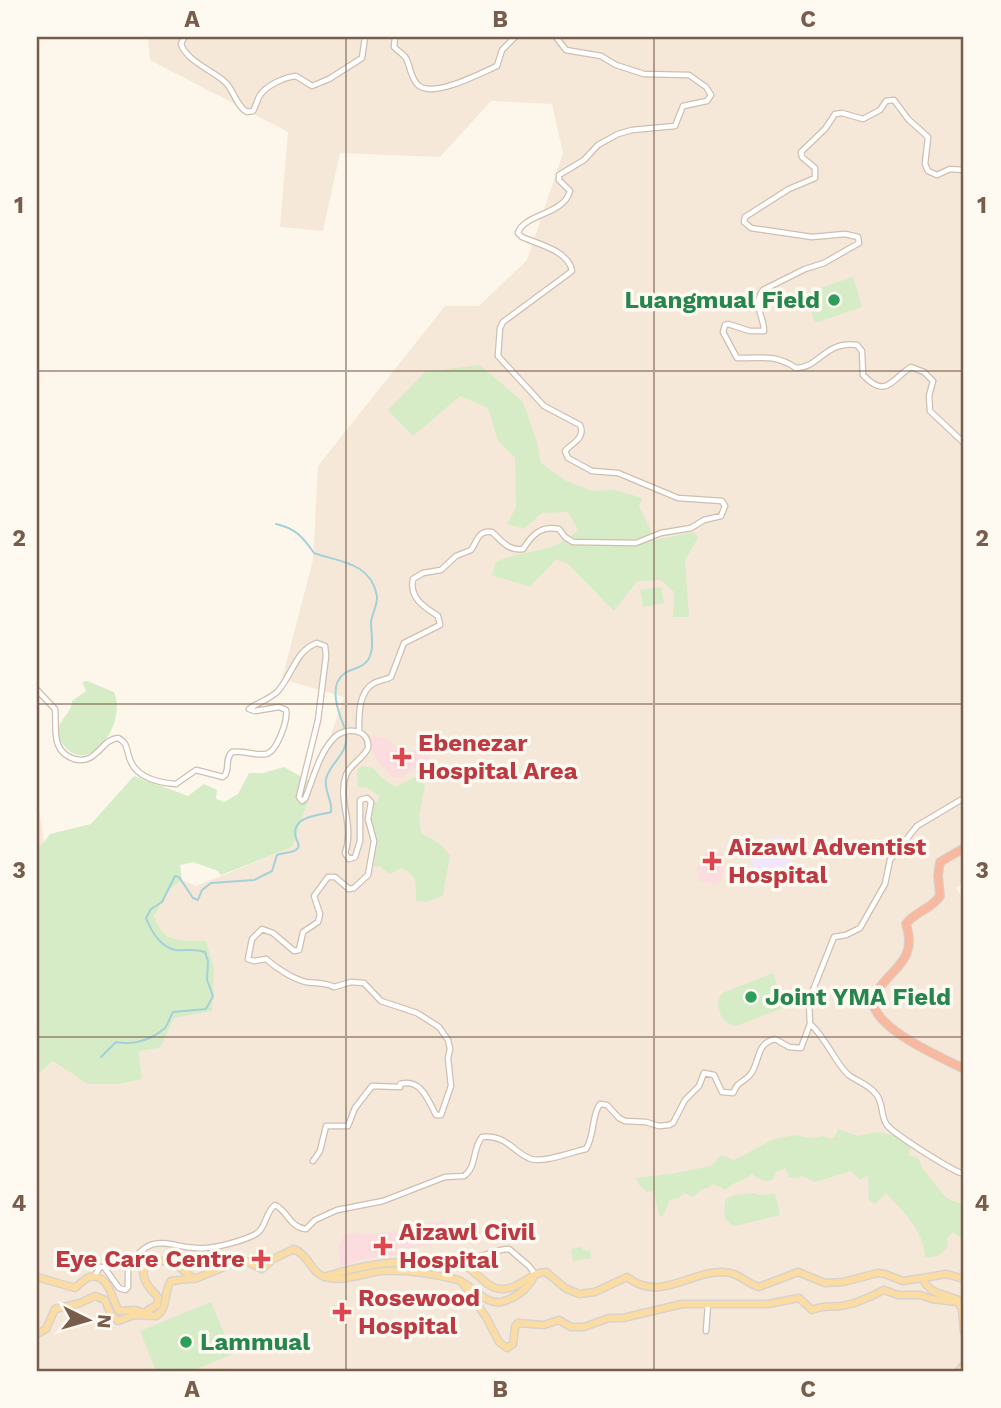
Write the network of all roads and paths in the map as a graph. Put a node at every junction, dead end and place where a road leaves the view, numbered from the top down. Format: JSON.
{"nodes":[{"id":1,"x":184,"y":37,"type":"edge"},
{"id":2,"x":365,"y":37,"type":"edge"},
{"id":3,"x":395,"y":37,"type":"edge"},
{"id":4,"x":516,"y":37,"type":"edge"},
{"id":5,"x":556,"y":37,"type":"edge"},
{"id":6,"x":964,"y":170,"type":"edge"},
{"id":7,"x":964,"y":443,"type":"edge"},
{"id":8,"x":37,"y":691,"type":"edge"},
{"id":9,"x":357,"y":731,"type":"junction"},
{"id":10,"x":964,"y":798,"type":"edge"},
{"id":11,"x":964,"y":848,"type":"edge"},
{"id":12,"x":810,"y":1024,"type":"junction"},
{"id":13,"x":964,"y":1069,"type":"edge"},
{"id":14,"x":313,"y":1161,"type":"dead end"},
{"id":15,"x":964,"y":1174,"type":"edge"},
{"id":16,"x":438,"y":1262,"type":"junction"},
{"id":17,"x":535,"y":1274,"type":"junction"},
{"id":18,"x":37,"y":1277,"type":"edge"},
{"id":19,"x":94,"y":1277,"type":"junction"},
{"id":20,"x":324,"y":1277,"type":"junction"},
{"id":21,"x":923,"y":1278,"type":"junction"},
{"id":22,"x":194,"y":1279,"type":"junction"},
{"id":23,"x":964,"y":1279,"type":"edge"},
{"id":24,"x":461,"y":1281,"type":"junction"},
{"id":25,"x":526,"y":1284,"type":"junction"},
{"id":26,"x":708,"y":1303,"type":"junction"},
{"id":27,"x":964,"y":1303,"type":"edge"},
{"id":28,"x":149,"y":1315,"type":"junction"},
{"id":29,"x":706,"y":1331,"type":"dead end"},
{"id":30,"x":964,"y":1332,"type":"edge"},
{"id":31,"x":37,"y":1334,"type":"edge"},
{"id":32,"x":964,"y":1364,"type":"edge"},
{"id":33,"x":959,"y":1371,"type":"edge"}],
"edges":[{"from":1,"to":2,"type":"street"},
{"from":3,"to":4,"type":"street"},
{"from":5,"to":9,"type":"street"},
{"from":6,"to":7,"type":"street"},
{"from":8,"to":9,"type":"street"},
{"from":9,"to":14,"type":"street"},
{"from":10,"to":12,"type":"street"},
{"from":11,"to":13,"type":"highway"},
{"from":12,"to":15,"type":"street"},
{"from":12,"to":19,"type":"street"},
{"from":16,"to":17,"type":"street"},
{"from":16,"to":20,"type":"main road"},
{"from":16,"to":25,"type":"main road"},
{"from":17,"to":21,"type":"main road"},
{"from":17,"to":25,"type":"main road"},
{"from":18,"to":19,"type":"main road"},
{"from":19,"to":28,"type":"main road"},
{"from":20,"to":22,"type":"main road"},
{"from":20,"to":24,"type":"main road"},
{"from":21,"to":23,"type":"main road"},
{"from":21,"to":27,"type":"main road"},
{"from":22,"to":28,"type":"main road"},
{"from":22,"to":28,"type":"main road"},
{"from":24,"to":25,"type":"main road"},
{"from":24,"to":26,"type":"main road"},
{"from":26,"to":29,"type":"street"},
{"from":26,"to":30,"type":"main road"},
{"from":28,"to":31,"type":"main road"},
{"from":32,"to":33,"type":"main road"}]}
